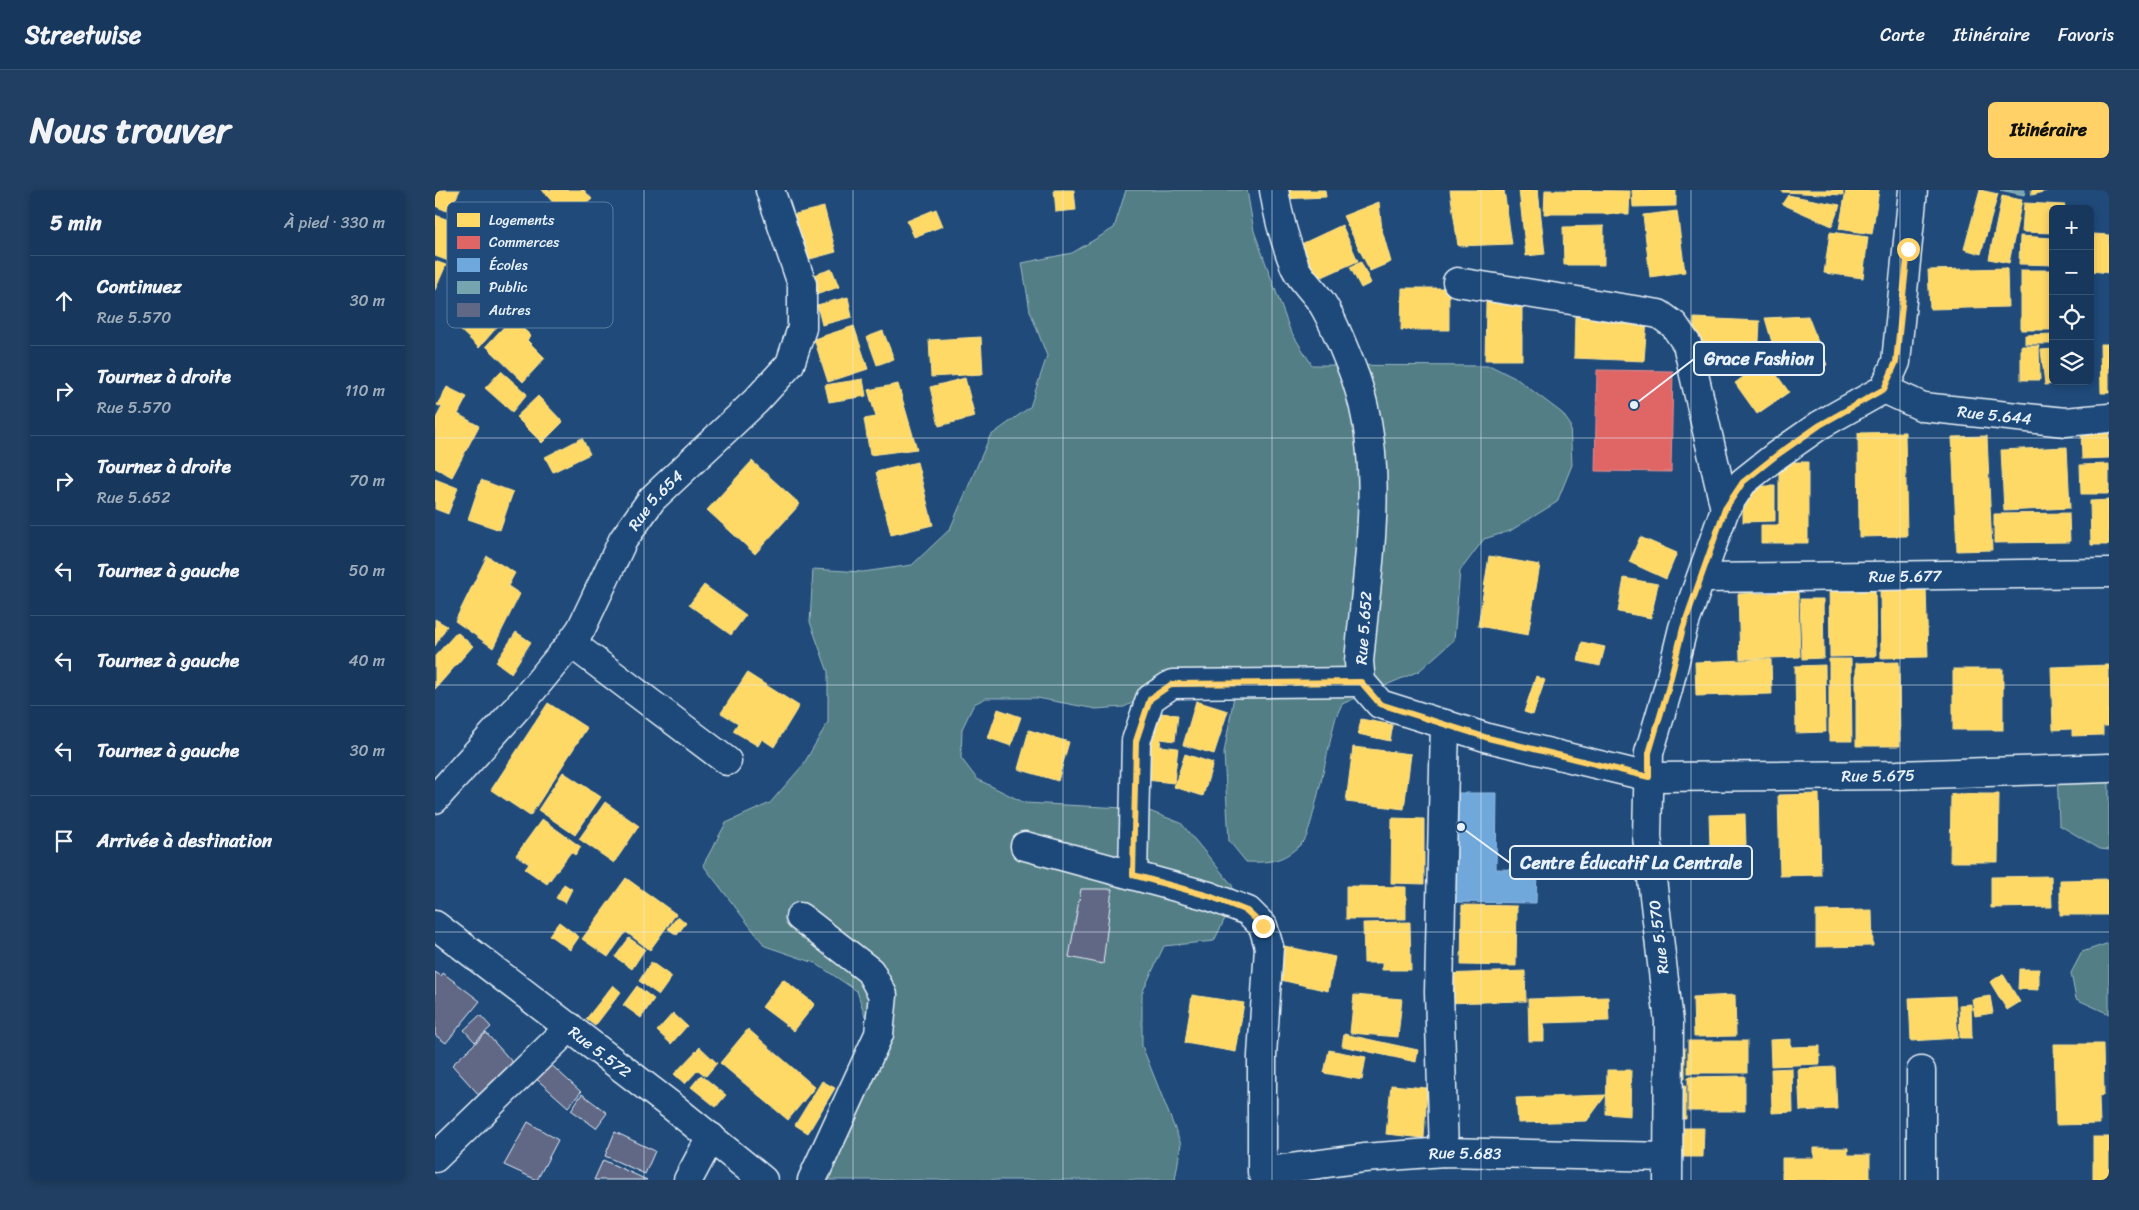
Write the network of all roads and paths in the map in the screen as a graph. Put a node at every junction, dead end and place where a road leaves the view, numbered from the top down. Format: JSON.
{"nodes":[{"id":1,"x":770,"y":190,"type":"edge"},
{"id":2,"x":1274,"y":190,"type":"edge"},
{"id":3,"x":1913,"y":190,"type":"edge"},
{"id":4,"x":1457,"y":282,"type":"dead end"},
{"id":5,"x":1884,"y":389,"type":"junction"},
{"id":6,"x":2109,"y":418,"type":"edge"},
{"id":7,"x":1725,"y":509,"type":"junction"},
{"id":8,"x":2109,"y":573,"type":"edge"},
{"id":9,"x":1701,"y":578,"type":"junction"},
{"id":10,"x":571,"y":643,"type":"junction"},
{"id":11,"x":1361,"y":682,"type":"junction"},
{"id":12,"x":1445,"y":724,"type":"junction"},
{"id":13,"x":727,"y":761,"type":"dead end"},
{"id":14,"x":2109,"y":768,"type":"edge"},
{"id":15,"x":1649,"y":777,"type":"junction"},
{"id":16,"x":435,"y":799,"type":"edge"},
{"id":17,"x":1025,"y":846,"type":"dead end"},
{"id":18,"x":1133,"y":875,"type":"junction"},
{"id":19,"x":800,"y":917,"type":"dead end"},
{"id":20,"x":435,"y":925,"type":"edge"},
{"id":21,"x":570,"y":1027,"type":"junction"},
{"id":22,"x":1921,"y":1071,"type":"dead end"},
{"id":23,"x":711,"y":1137,"type":"junction"},
{"id":24,"x":1443,"y":1152,"type":"junction"},
{"id":25,"x":435,"y":1158,"type":"edge"},
{"id":26,"x":1668,"y":1168,"type":"edge"},
{"id":27,"x":688,"y":1180,"type":"edge"},
{"id":28,"x":763,"y":1180,"type":"edge"},
{"id":29,"x":812,"y":1180,"type":"edge"},
{"id":30,"x":1921,"y":1180,"type":"edge"}],
"edges":[{"from":1,"to":10,"type":"street","name":"Rue 5.654"},
{"from":2,"to":11,"type":"street","name":"Rue 5.652"},
{"from":3,"to":5,"type":"street"},
{"from":4,"to":7,"type":"street"},
{"from":5,"to":6,"type":"street","name":"Rue 5.644"},
{"from":5,"to":7,"type":"street","name":"Rue 5.570"},
{"from":7,"to":9,"type":"street","name":"Rue 5.570"},
{"from":8,"to":9,"type":"street","name":"Rue 5.677"},
{"from":9,"to":15,"type":"street","name":"Rue 5.570"},
{"from":10,"to":13,"type":"street"},
{"from":10,"to":16,"type":"street","name":"Rue 5.654"},
{"from":11,"to":12,"type":"street","name":"Rue 5.652"},
{"from":11,"to":18,"type":"street"},
{"from":12,"to":15,"type":"street","name":"Rue 5.652"},
{"from":12,"to":24,"type":"street"},
{"from":14,"to":15,"type":"street","name":"Rue 5.675"},
{"from":15,"to":26,"type":"street","name":"Rue 5.570"},
{"from":17,"to":18,"type":"street"},
{"from":18,"to":24,"type":"street","name":"Rue 5.683"},
{"from":19,"to":29,"type":"street"},
{"from":20,"to":21,"type":"street","name":"Rue 5.572"},
{"from":21,"to":23,"type":"street","name":"Rue 5.572"},
{"from":21,"to":25,"type":"street"},
{"from":22,"to":30,"type":"street"},
{"from":23,"to":27,"type":"street"},
{"from":23,"to":28,"type":"street","name":"Rue 5.572"},
{"from":24,"to":26,"type":"street","name":"Rue 5.683"}]}
